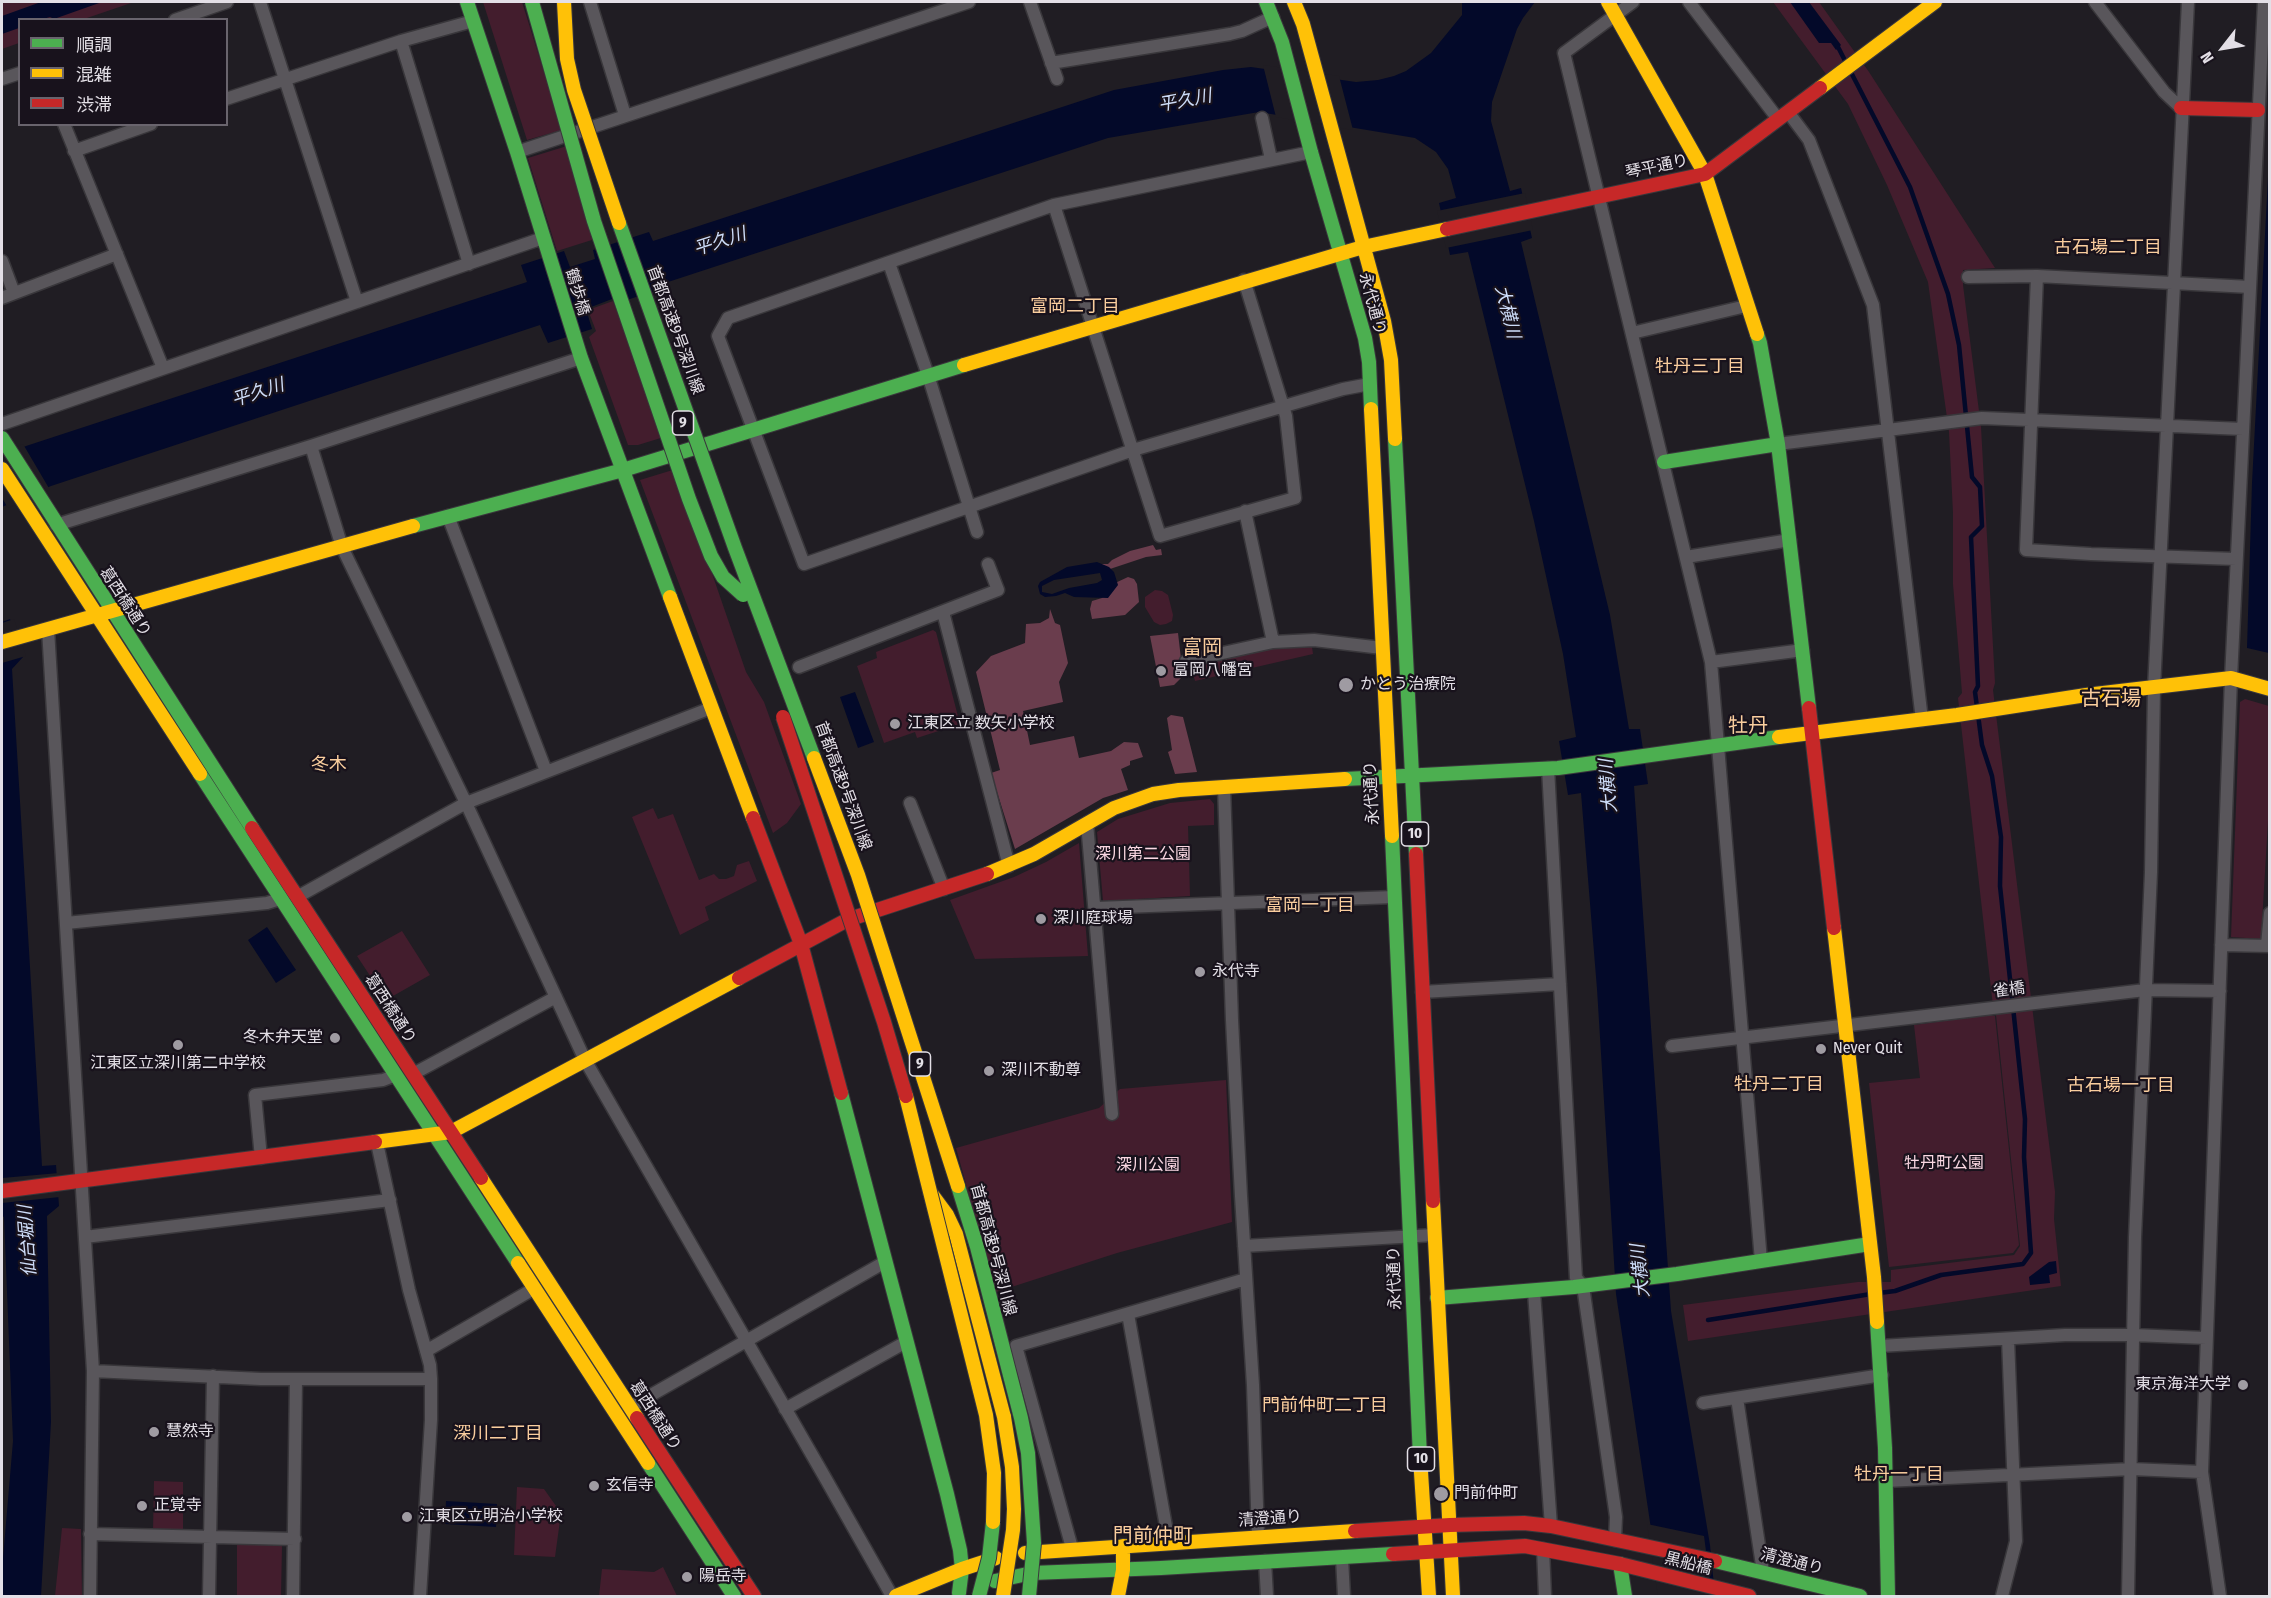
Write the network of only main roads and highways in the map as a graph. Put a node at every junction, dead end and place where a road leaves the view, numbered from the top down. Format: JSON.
{"nodes":[{"id":1,"x":467,"y":2,"type":"edge"},
{"id":2,"x":532,"y":2,"type":"edge"},
{"id":3,"x":561,"y":2,"type":"edge"},
{"id":4,"x":1266,"y":2,"type":"edge"},
{"id":5,"x":1294,"y":2,"type":"edge"},
{"id":6,"x":1608,"y":2,"type":"edge"},
{"id":7,"x":1927,"y":4,"type":"edge"},
{"id":8,"x":585,"y":76,"type":"dead end"},
{"id":9,"x":2181,"y":108,"type":"road end"},
{"id":10,"x":597,"y":110,"type":"dead end"},
{"id":11,"x":2258,"y":110,"type":"road end"},
{"id":12,"x":604,"y":133,"type":"dead end"},
{"id":13,"x":1705,"y":174,"type":"junction"},
{"id":14,"x":1363,"y":247,"type":"junction"},
{"id":15,"x":1342,"y":253,"type":"junction"},
{"id":16,"x":666,"y":313,"type":"dead end"},
{"id":17,"x":3,"y":441,"type":"edge"},
{"id":18,"x":1778,"y":444,"type":"junction"},
{"id":19,"x":1664,"y":462,"type":"road end"},
{"id":20,"x":2,"y":469,"type":"edge"},
{"id":21,"x":623,"y":470,"type":"junction"},
{"id":22,"x":743,"y":595,"type":"junction"},
{"id":23,"x":111,"y":611,"type":"junction"},
{"id":24,"x":95,"y":616,"type":"junction"},
{"id":25,"x":2,"y":642,"type":"edge"},
{"id":26,"x":2270,"y":689,"type":"edge"},
{"id":27,"x":1812,"y":734,"type":"junction"},
{"id":28,"x":1411,"y":774,"type":"junction"},
{"id":29,"x":1388,"y":776,"type":"junction"},
{"id":30,"x":837,"y":816,"type":"junction"},
{"id":31,"x":801,"y":944,"type":"junction"},
{"id":32,"x":451,"y":1132,"type":"junction"},
{"id":33,"x":436,"y":1135,"type":"junction"},
{"id":34,"x":929,"y":1190,"type":"junction"},
{"id":35,"x":2,"y":1191,"type":"edge"},
{"id":36,"x":1870,"y":1244,"type":"junction"},
{"id":37,"x":1437,"y":1299,"type":"junction"},
{"id":38,"x":1450,"y":1525,"type":"junction"},
{"id":39,"x":1426,"y":1527,"type":"junction"},
{"id":40,"x":1123,"y":1546,"type":"junction"},
{"id":41,"x":1651,"y":1548,"type":"joint"},
{"id":42,"x":1451,"y":1551,"type":"junction"},
{"id":43,"x":1426,"y":1552,"type":"junction"},
{"id":44,"x":1716,"y":1561,"type":"joint"},
{"id":45,"x":1620,"y":1564,"type":"junction"},
{"id":46,"x":962,"y":1569,"type":"junction"},
{"id":47,"x":1123,"y":1570,"type":"junction"},
{"id":48,"x":955,"y":1595,"type":"edge"},
{"id":49,"x":734,"y":1596,"type":"edge"},
{"id":50,"x":754,"y":1596,"type":"edge"},
{"id":51,"x":894,"y":1596,"type":"edge"},
{"id":52,"x":979,"y":1596,"type":"edge"},
{"id":53,"x":1003,"y":1596,"type":"edge"},
{"id":54,"x":1029,"y":1596,"type":"edge"},
{"id":55,"x":1118,"y":1596,"type":"edge"},
{"id":56,"x":1429,"y":1596,"type":"edge"},
{"id":57,"x":1453,"y":1596,"type":"edge"},
{"id":58,"x":1626,"y":1596,"type":"edge"},
{"id":59,"x":1749,"y":1596,"type":"edge"},
{"id":60,"x":1860,"y":1596,"type":"edge"},
{"id":61,"x":1888,"y":1596,"type":"edge"}],
"edges":[{"from":1,"to":21,"type":"main road","name":"鶴歩橋"},
{"from":2,"to":22,"type":"main road","bridge":true},
{"from":3,"to":8,"type":"main road","bridge":true},
{"from":3,"to":22,"type":"main road","name":"首都高速9号深川線","number":"9","bridge":true},
{"from":3,"to":30,"type":"main road","name":"首都高速9号深川線","number":"9","bridge":true},
{"from":4,"to":15,"type":"main road","name":"永代通り","number":"10"},
{"from":5,"to":14,"type":"main road","name":"永代通り","number":"10"},
{"from":6,"to":13,"type":"main road"},
{"from":7,"to":13,"type":"main road","name":"琴平通り"},
{"from":9,"to":11,"type":"main road"},
{"from":10,"to":12,"type":"main road"},
{"from":13,"to":14,"type":"main road","name":"琴平通り"},
{"from":13,"to":18,"type":"main road"},
{"from":14,"to":15,"type":"main road","name":"琴平通り"},
{"from":14,"to":28,"type":"main road","name":"永代通り","number":"10"},
{"from":15,"to":21,"type":"main road","name":"琴平通り"},
{"from":15,"to":29,"type":"main road","name":"永代通り","number":"10"},
{"from":16,"to":30,"type":"main road","bridge":true},
{"from":17,"to":23,"type":"main road","name":"葛西橋通り"},
{"from":18,"to":19,"type":"main road"},
{"from":18,"to":27,"type":"main road"},
{"from":20,"to":24,"type":"main road","name":"葛西橋通り"},
{"from":21,"to":23,"type":"main road","name":"琴平通り"},
{"from":21,"to":31,"type":"main road","name":"鶴歩橋"},
{"from":22,"to":34,"type":"main road","name":"首都高速9号深川線","number":"9","bridge":true},
{"from":23,"to":24,"type":"main road","name":"琴平通り"},
{"from":23,"to":32,"type":"main road","name":"葛西橋通り"},
{"from":24,"to":25,"type":"main road","name":"琴平通り"},
{"from":24,"to":33,"type":"main road","name":"葛西橋通り"},
{"from":26,"to":27,"type":"main road"},
{"from":27,"to":28,"type":"main road"},
{"from":27,"to":36,"type":"main road"},
{"from":28,"to":29,"type":"main road"},
{"from":28,"to":37,"type":"main road","name":"永代通り","number":"10"},
{"from":29,"to":31,"type":"main road"},
{"from":29,"to":39,"type":"main road","name":"永代通り","number":"10"},
{"from":30,"to":54,"type":"main road","name":"首都高速9号深川線","number":"9","bridge":true},
{"from":31,"to":32,"type":"main road"},
{"from":31,"to":46,"type":"main road","name":"鶴歩橋"},
{"from":32,"to":33,"type":"main road"},
{"from":32,"to":50,"type":"main road","name":"葛西橋通り"},
{"from":33,"to":35,"type":"main road"},
{"from":33,"to":49,"type":"main road","name":"葛西橋通り"},
{"from":34,"to":52,"type":"main road","name":"首都高速9号深川線","number":"9","bridge":true},
{"from":34,"to":53,"type":"main road","bridge":true},
{"from":36,"to":37,"type":"main road"},
{"from":36,"to":61,"type":"main road"},
{"from":37,"to":38,"type":"main road","name":"永代通り","number":"10"},
{"from":38,"to":39,"type":"main road","name":"清澄通り"},
{"from":38,"to":41,"type":"main road","name":"清澄通り"},
{"from":38,"to":42,"type":"main road","name":"永代通り","number":"10"},
{"from":39,"to":40,"type":"main road","name":"清澄通り"},
{"from":39,"to":43,"type":"main road","name":"永代通り","number":"10"},
{"from":40,"to":46,"type":"main road","name":"清澄通り"},
{"from":40,"to":47,"type":"main road"},
{"from":41,"to":44,"type":"main road","name":"黒船橋"},
{"from":42,"to":43,"type":"main road"},
{"from":42,"to":45,"type":"main road"},
{"from":42,"to":57,"type":"main road","name":"永代通り","number":"10"},
{"from":43,"to":47,"type":"main road"},
{"from":43,"to":56,"type":"main road","name":"永代通り","number":"10"},
{"from":44,"to":60,"type":"main road","name":"清澄通り"},
{"from":45,"to":58,"type":"main road"},
{"from":45,"to":59,"type":"main road","name":"黒船橋"},
{"from":46,"to":48,"type":"main road","name":"鶴歩橋"},
{"from":46,"to":51,"type":"main road","name":"清澄通り"},
{"from":47,"to":48,"type":"main road"},
{"from":47,"to":55,"type":"main road"}]}
